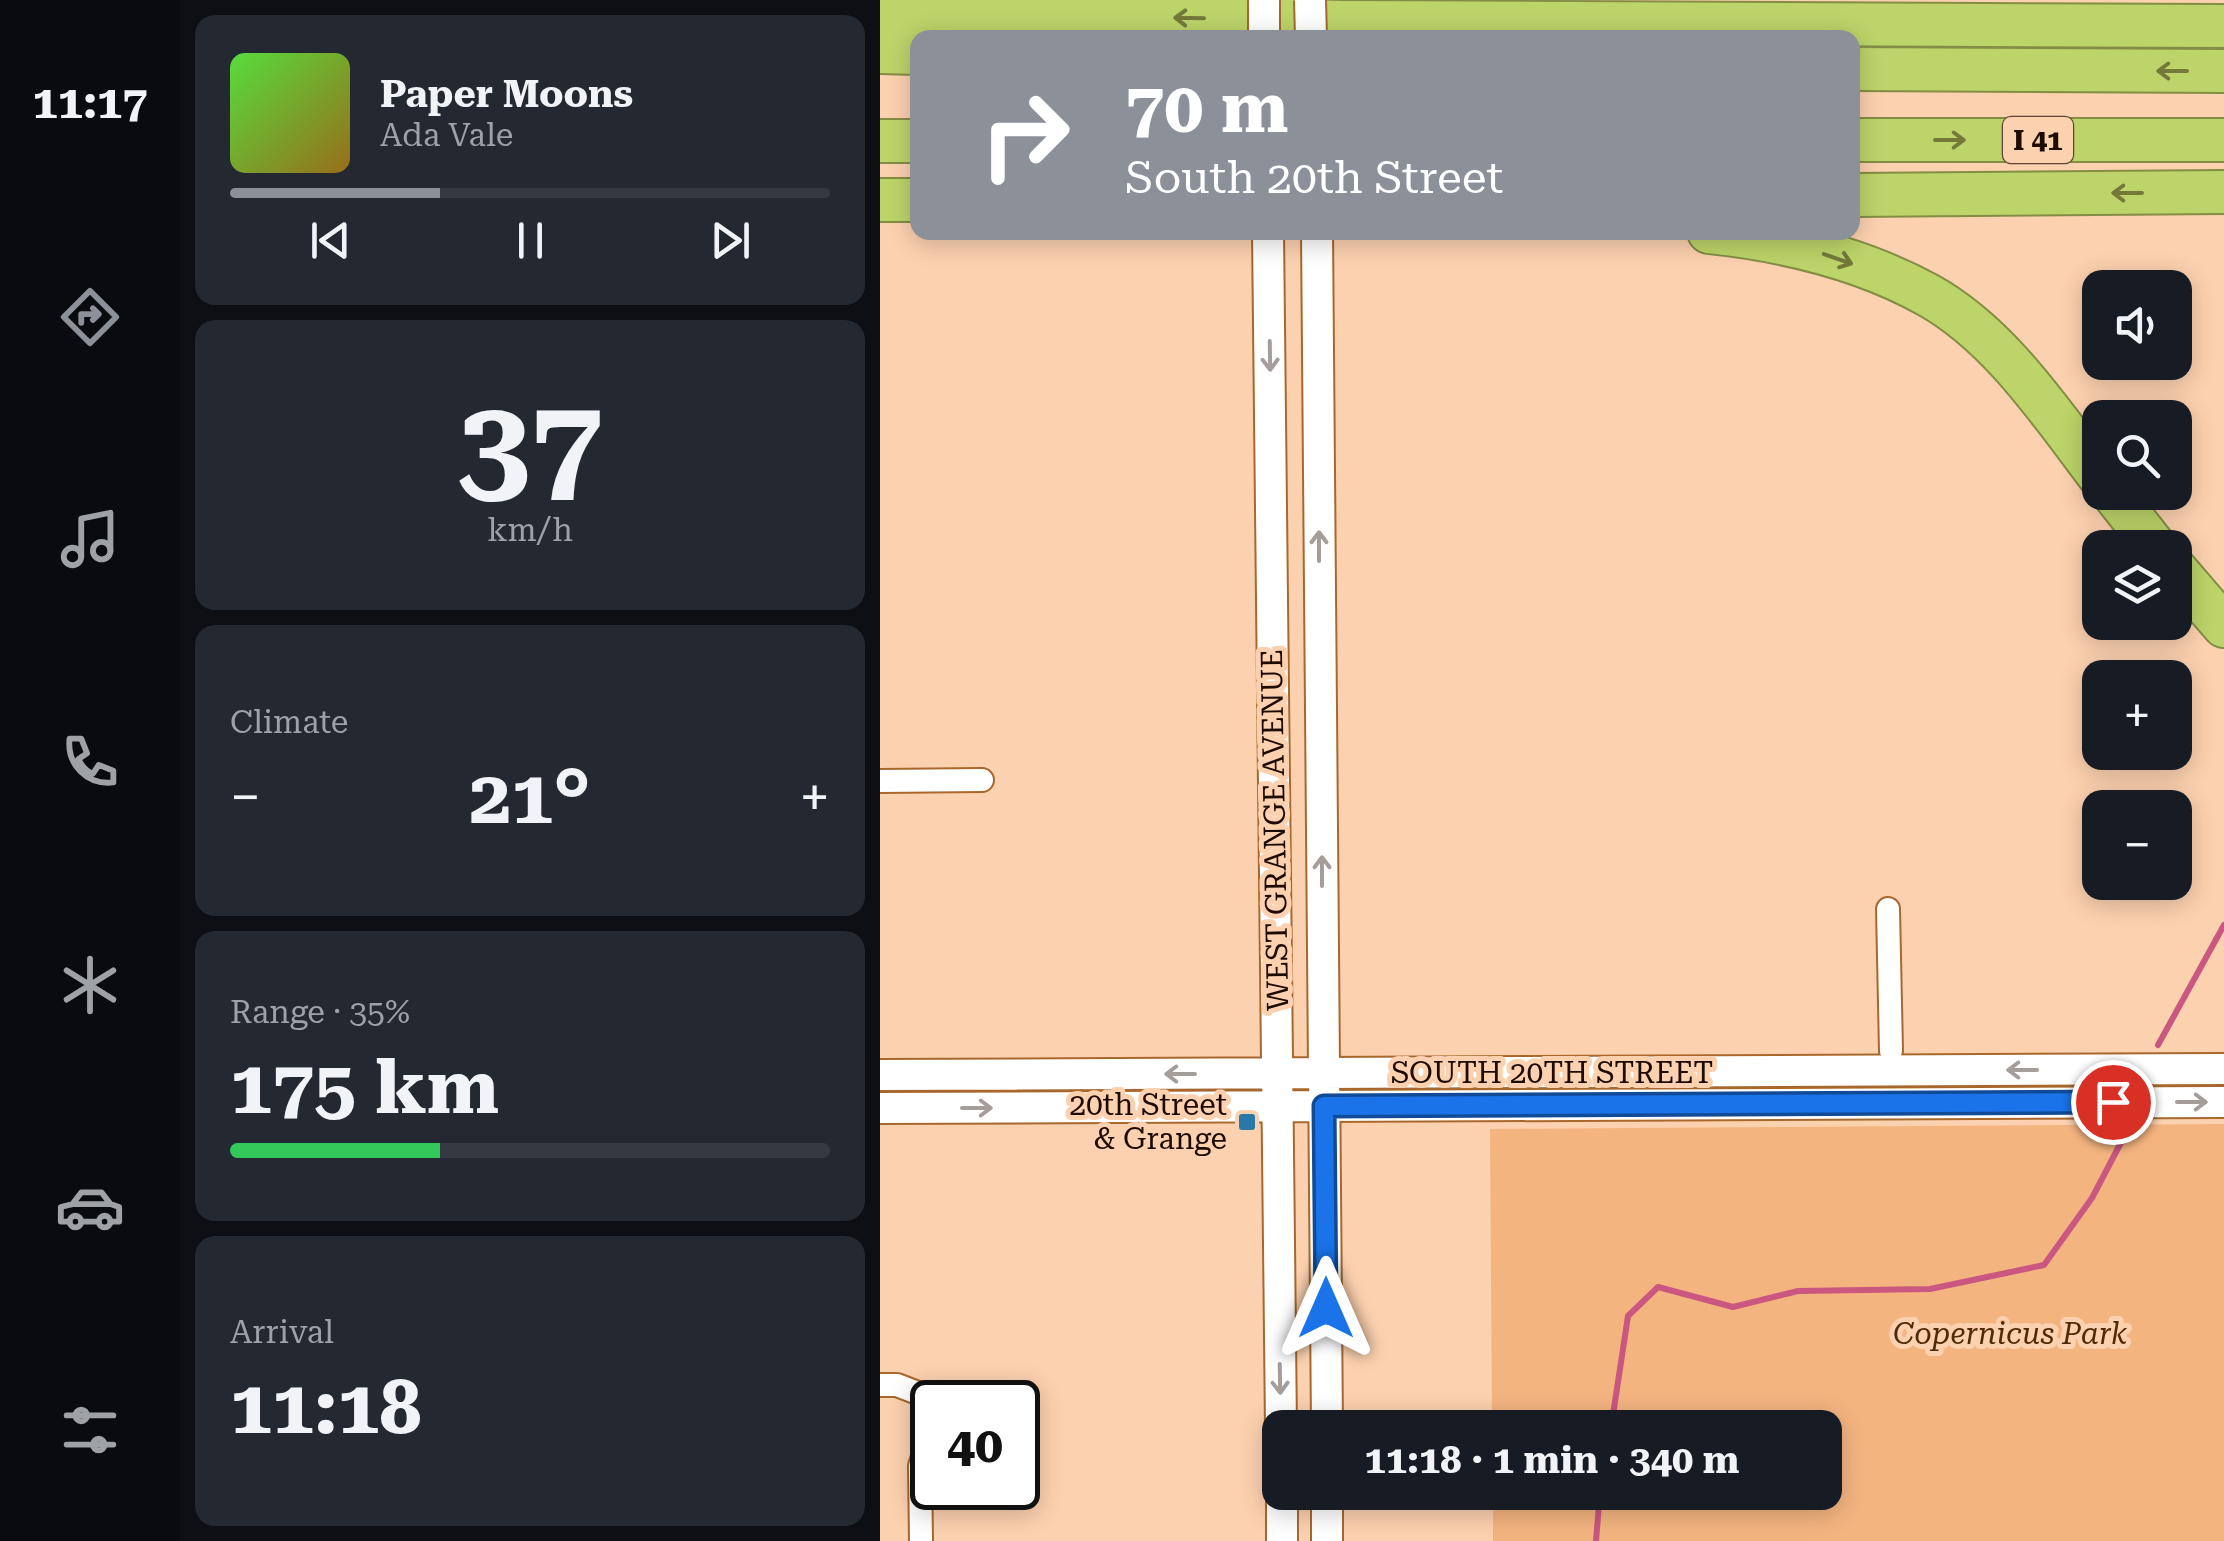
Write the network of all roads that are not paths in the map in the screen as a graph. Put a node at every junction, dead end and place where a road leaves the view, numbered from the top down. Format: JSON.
{"nodes":[{"id":1,"x":1264,"y":0,"type":"edge"},
{"id":2,"x":1310,"y":0,"type":"edge"},
{"id":3,"x":2179,"y":0,"type":"edge"},
{"id":4,"x":880,"y":11,"type":"edge"},
{"id":5,"x":1776,"y":22,"type":"junction"},
{"id":6,"x":2224,"y":26,"type":"edge"},
{"id":7,"x":1264,"y":30,"type":"edge"},
{"id":8,"x":1311,"y":30,"type":"edge"},
{"id":9,"x":880,"y":52,"type":"edge"},
{"id":10,"x":910,"y":53,"type":"edge"},
{"id":11,"x":1860,"y":69,"type":"edge"},
{"id":12,"x":2224,"y":71,"type":"edge"},
{"id":13,"x":880,"y":80,"type":"edge"},
{"id":14,"x":910,"y":80,"type":"edge"},
{"id":15,"x":910,"y":140,"type":"edge"},
{"id":16,"x":1860,"y":140,"type":"edge"},
{"id":17,"x":2224,"y":140,"type":"edge"},
{"id":18,"x":880,"y":141,"type":"edge"},
{"id":19,"x":2224,"y":192,"type":"edge"},
{"id":20,"x":1860,"y":195,"type":"edge"},
{"id":21,"x":880,"y":200,"type":"edge"},
{"id":22,"x":910,"y":200,"type":"edge"},
{"id":23,"x":1774,"y":240,"type":"edge"},
{"id":24,"x":1317,"y":242,"type":"edge"},
{"id":25,"x":1268,"y":246,"type":"edge"},
{"id":26,"x":1270,"y":431,"type":"junction"},
{"id":27,"x":1318,"y":432,"type":"junction"},
{"id":28,"x":2082,"y":454,"type":"edge"},
{"id":29,"x":2126,"y":510,"type":"edge"},
{"id":30,"x":2142,"y":530,"type":"edge"},
{"id":31,"x":2192,"y":589,"type":"edge"},
{"id":32,"x":2224,"y":626,"type":"edge"},
{"id":33,"x":982,"y":780,"type":"dead end"},
{"id":34,"x":880,"y":781,"type":"edge"},
{"id":35,"x":1888,"y":909,"type":"dead end"},
{"id":36,"x":1276,"y":940,"type":"junction"},
{"id":37,"x":1322,"y":940,"type":"junction"},
{"id":38,"x":1891,"y":1051,"type":"dead end"},
{"id":39,"x":2224,"y":1069,"type":"edge"},
{"id":40,"x":1277,"y":1074,"type":"junction"},
{"id":41,"x":1324,"y":1074,"type":"junction"},
{"id":42,"x":880,"y":1075,"type":"edge"},
{"id":43,"x":2224,"y":1102,"type":"edge"},
{"id":44,"x":1278,"y":1106,"type":"junction"},
{"id":45,"x":1324,"y":1106,"type":"junction"},
{"id":46,"x":880,"y":1108,"type":"edge"},
{"id":47,"x":1279,"y":1227,"type":"junction"},
{"id":48,"x":1325,"y":1228,"type":"junction"},
{"id":49,"x":880,"y":1385,"type":"edge"},
{"id":50,"x":910,"y":1390,"type":"edge"},
{"id":51,"x":1281,"y":1410,"type":"edge"},
{"id":52,"x":1326,"y":1410,"type":"edge"},
{"id":53,"x":921,"y":1510,"type":"edge"},
{"id":54,"x":1282,"y":1510,"type":"edge"},
{"id":55,"x":1327,"y":1510,"type":"edge"},
{"id":56,"x":921,"y":1541,"type":"edge"},
{"id":57,"x":1282,"y":1541,"type":"edge"},
{"id":58,"x":1328,"y":1541,"type":"edge"}],
"edges":[{"from":1,"to":7,"type":"street","bridge":true},
{"from":2,"to":8,"type":"street","bridge":true},
{"from":3,"to":5,"type":"highway"},
{"from":5,"to":4,"type":"highway","one_way":true},
{"from":5,"to":6,"type":"highway"},
{"from":9,"to":10,"type":"highway"},
{"from":12,"to":11,"type":"highway","one_way":true},
{"from":13,"to":14,"type":"highway"},
{"from":15,"to":18,"type":"highway"},
{"from":16,"to":17,"type":"highway","number":"I 41","one_way":true},
{"from":19,"to":20,"type":"highway","one_way":true},
{"from":21,"to":22,"type":"highway"},
{"from":23,"to":28,"type":"highway","one_way":true},
{"from":24,"to":27,"type":"street","name":"WEST GRANGE AVENUE"},
{"from":25,"to":26,"type":"street","name":"WEST GRANGE AVENUE","one_way":true},
{"from":26,"to":27,"type":"street"},
{"from":26,"to":36,"type":"street","name":"WEST GRANGE AVENUE"},
{"from":37,"to":27,"type":"street","name":"WEST GRANGE AVENUE","one_way":true},
{"from":29,"to":30,"type":"highway"},
{"from":31,"to":32,"type":"highway"},
{"from":33,"to":34,"type":"street"},
{"from":35,"to":38,"type":"street"},
{"from":36,"to":37,"type":"street"},
{"from":36,"to":40,"type":"street","name":"WEST GRANGE AVENUE"},
{"from":37,"to":41,"type":"street","name":"WEST GRANGE AVENUE"},
{"from":39,"to":41,"type":"street","name":"SOUTH 20TH STREET","one_way":true},
{"from":40,"to":41,"type":"street","name":"SOUTH 20TH STREET"},
{"from":40,"to":42,"type":"street","name":"SOUTH 20TH STREET","one_way":true},
{"from":40,"to":44,"type":"street","name":"WEST GRANGE AVENUE"},
{"from":41,"to":45,"type":"street","name":"WEST GRANGE AVENUE"},
{"from":45,"to":43,"type":"street","name":"SOUTH 20TH STREET","one_way":true},
{"from":44,"to":45,"type":"street","name":"SOUTH 20TH STREET"},
{"from":46,"to":44,"type":"street","name":"SOUTH 20TH STREET","one_way":true},
{"from":44,"to":47,"type":"street","name":"WEST GRANGE AVENUE"},
{"from":45,"to":48,"type":"street","name":"WEST GRANGE AVENUE"},
{"from":47,"to":48,"type":"street"},
{"from":47,"to":51,"type":"street","name":"WEST GRANGE AVENUE","one_way":true},
{"from":48,"to":52,"type":"street","name":"WEST GRANGE AVENUE"},
{"from":49,"to":50,"type":"street"},
{"from":53,"to":56,"type":"street"},
{"from":54,"to":57,"type":"street"},
{"from":55,"to":58,"type":"street"}]}
